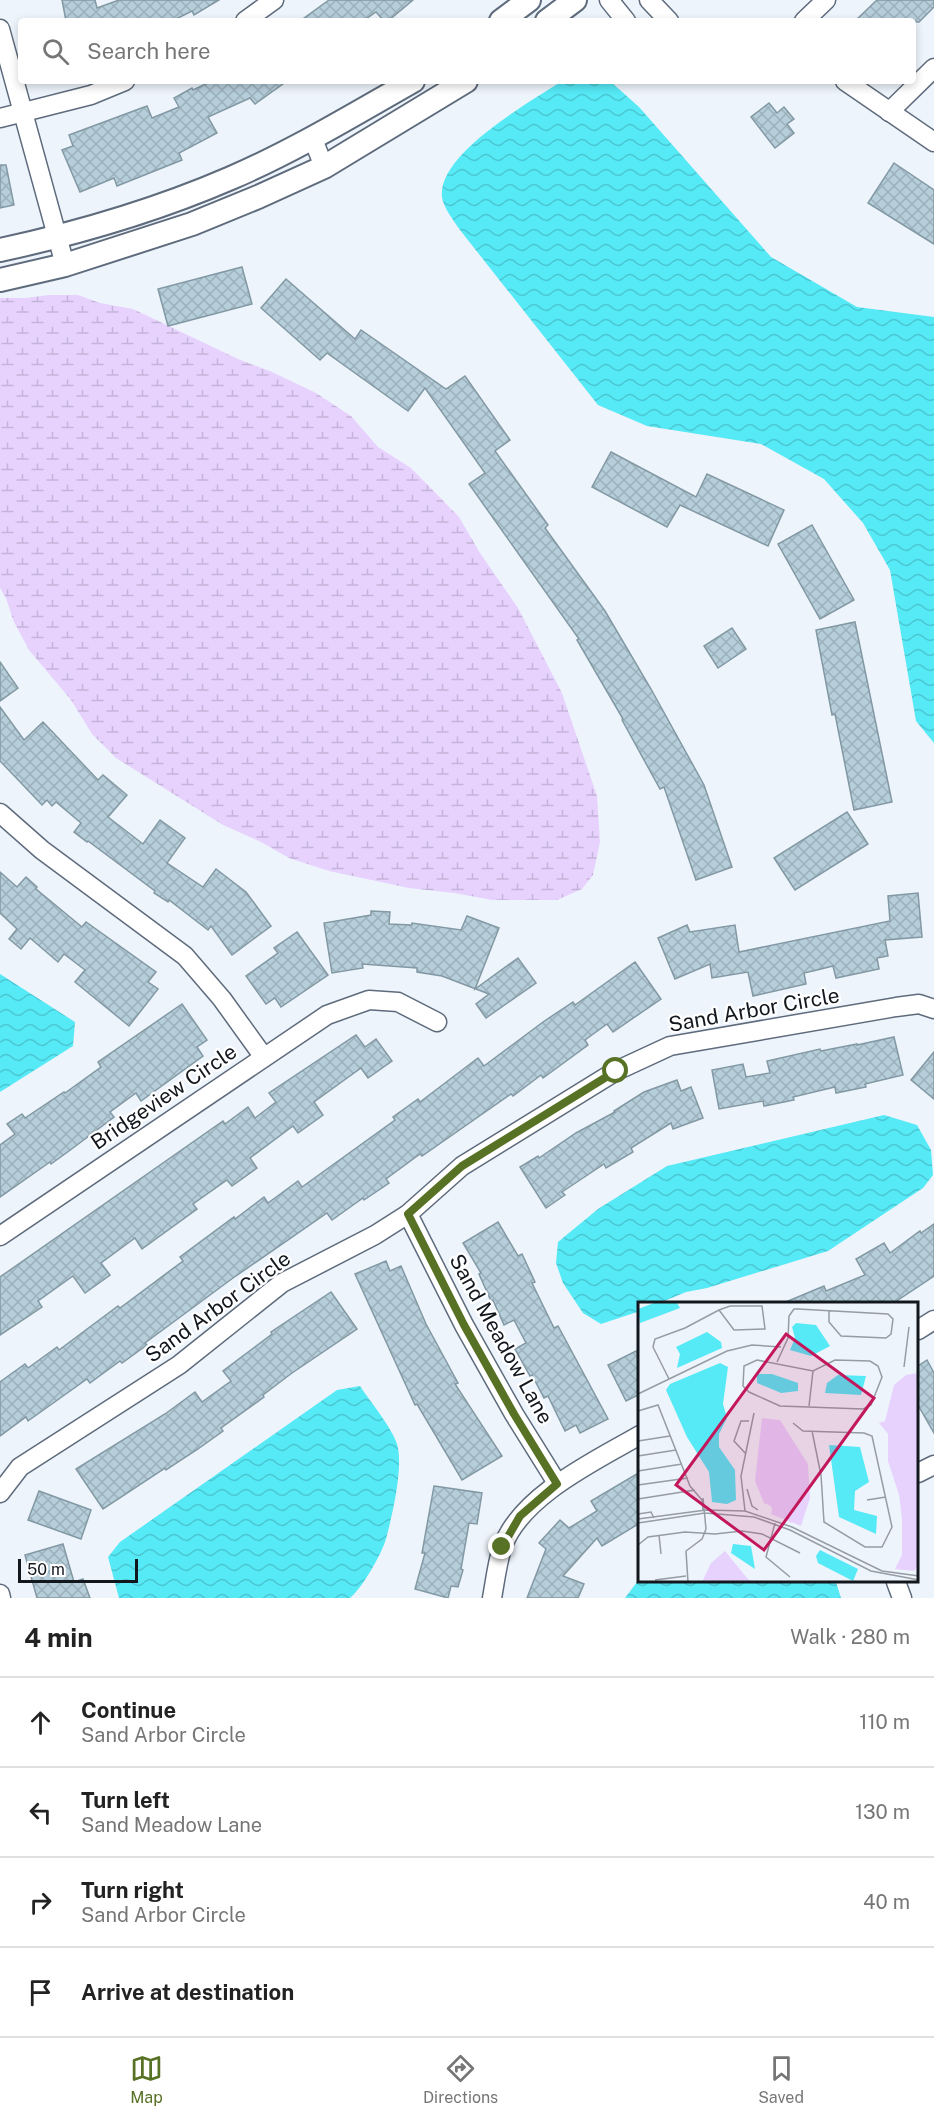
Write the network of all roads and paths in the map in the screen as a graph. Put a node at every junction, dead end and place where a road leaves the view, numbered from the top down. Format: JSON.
{"nodes":[{"id":1,"x":274,"y":0,"type":"edge"},
{"id":2,"x":529,"y":0,"type":"edge"},
{"id":3,"x":575,"y":0,"type":"edge"},
{"id":4,"x":609,"y":0,"type":"edge"},
{"id":5,"x":649,"y":0,"type":"edge"},
{"id":6,"x":826,"y":0,"type":"edge"},
{"id":7,"x":249,"y":18,"type":"edge"},
{"id":8,"x":505,"y":18,"type":"edge"},
{"id":9,"x":551,"y":18,"type":"edge"},
{"id":10,"x":624,"y":18,"type":"edge"},
{"id":11,"x":666,"y":18,"type":"edge"},
{"id":12,"x":807,"y":18,"type":"edge"},
{"id":13,"x":0,"y":29,"type":"edge"},
{"id":14,"x":934,"y":68,"type":"edge"},
{"id":15,"x":118,"y":84,"type":"edge"},
{"id":16,"x":408,"y":84,"type":"edge"},
{"id":17,"x":461,"y":84,"type":"edge"},
{"id":18,"x":849,"y":84,"type":"edge"},
{"id":19,"x":23,"y":112,"type":"junction"},
{"id":20,"x":889,"y":112,"type":"junction"},
{"id":21,"x":0,"y":118,"type":"edge"},
{"id":22,"x":313,"y":138,"type":"junction"},
{"id":23,"x":934,"y":142,"type":"edge"},
{"id":24,"x":324,"y":167,"type":"junction"},
{"id":25,"x":57,"y":238,"type":"junction"},
{"id":26,"x":0,"y":250,"type":"edge"},
{"id":27,"x":65,"y":266,"type":"junction"},
{"id":28,"x":0,"y":280,"type":"edge"},
{"id":29,"x":0,"y":813,"type":"edge"},
{"id":30,"x":934,"y":1009,"type":"edge"},
{"id":31,"x":437,"y":1022,"type":"dead end"},
{"id":32,"x":263,"y":1056,"type":"junction"},
{"id":33,"x":408,"y":1214,"type":"junction"},
{"id":34,"x":0,"y":1236,"type":"edge"},
{"id":35,"x":934,"y":1320,"type":"edge"},
{"id":36,"x":919,"y":1329,"type":"edge"},
{"id":37,"x":638,"y":1437,"type":"edge"},
{"id":38,"x":934,"y":1465,"type":"edge"},
{"id":39,"x":919,"y":1472,"type":"edge"},
{"id":40,"x":557,"y":1484,"type":"junction"},
{"id":41,"x":0,"y":1493,"type":"edge"},
{"id":42,"x":897,"y":1583,"type":"edge"},
{"id":43,"x":492,"y":1598,"type":"edge"},
{"id":44,"x":902,"y":1598,"type":"edge"}],
"edges":[{"from":1,"to":7,"type":"street"},
{"from":2,"to":8,"type":"street"},
{"from":3,"to":9,"type":"street"},
{"from":4,"to":10,"type":"street"},
{"from":5,"to":11,"type":"street"},
{"from":6,"to":12,"type":"street"},
{"from":13,"to":19,"type":"street"},
{"from":14,"to":20,"type":"street"},
{"from":15,"to":19,"type":"street"},
{"from":16,"to":22,"type":"street"},
{"from":17,"to":24,"type":"street"},
{"from":18,"to":20,"type":"street"},
{"from":19,"to":21,"type":"street"},
{"from":19,"to":25,"type":"street"},
{"from":20,"to":23,"type":"street"},
{"from":22,"to":24,"type":"street"},
{"from":22,"to":25,"type":"street"},
{"from":24,"to":27,"type":"street"},
{"from":25,"to":26,"type":"street"},
{"from":25,"to":27,"type":"street"},
{"from":27,"to":28,"type":"street"},
{"from":29,"to":32,"type":"street","name":"Bridgeview Circle"},
{"from":30,"to":33,"type":"street","name":"Sand Arbor Circle"},
{"from":31,"to":32,"type":"street"},
{"from":32,"to":34,"type":"street","name":"Bridgeview Circle"},
{"from":33,"to":40,"type":"street","name":"Sand Meadow Lane"},
{"from":33,"to":41,"type":"street","name":"Sand Arbor Circle"},
{"from":35,"to":36,"type":"street"},
{"from":37,"to":40,"type":"street"},
{"from":38,"to":39,"type":"street"},
{"from":40,"to":43,"type":"street"},
{"from":42,"to":44,"type":"street"}]}
